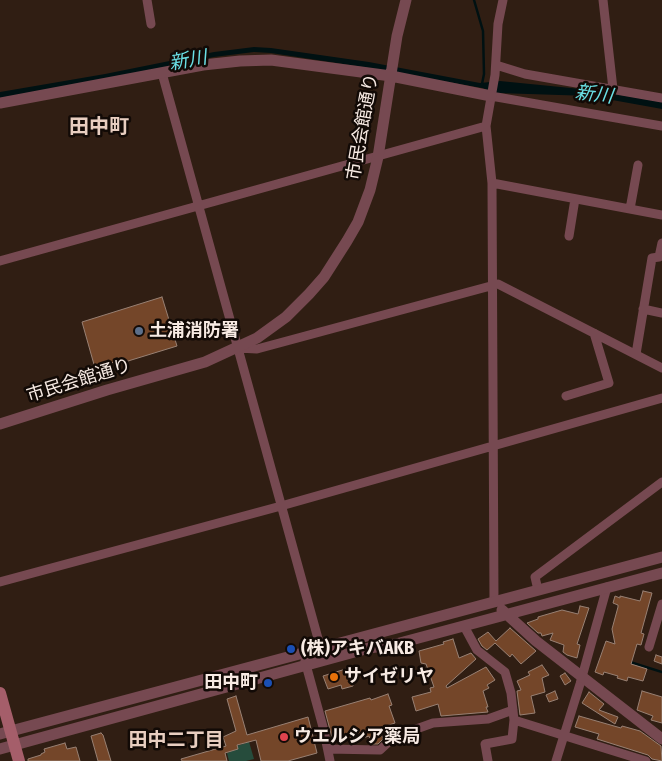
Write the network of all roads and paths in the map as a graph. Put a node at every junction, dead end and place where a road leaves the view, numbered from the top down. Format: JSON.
{"nodes":[{"id":1,"x":147,"y":0,"type":"edge"},
{"id":2,"x":406,"y":0,"type":"edge"},
{"id":3,"x":503,"y":0,"type":"edge"},
{"id":4,"x":603,"y":0,"type":"edge"},
{"id":5,"x":151,"y":24,"type":"dead end"},
{"id":6,"x":495,"y":70,"type":"junction"},
{"id":7,"x":162,"y":73,"type":"junction"},
{"id":8,"x":391,"y":76,"type":"junction"},
{"id":9,"x":613,"y":89,"type":"junction"},
{"id":10,"x":492,"y":94,"type":"junction"},
{"id":11,"x":662,"y":98,"type":"edge"},
{"id":12,"x":0,"y":103,"type":"edge"},
{"id":13,"x":486,"y":126,"type":"junction"},
{"id":14,"x":662,"y":126,"type":"edge"},
{"id":15,"x":378,"y":157,"type":"junction"},
{"id":16,"x":638,"y":165,"type":"dead end"},
{"id":17,"x":492,"y":183,"type":"junction"},
{"id":18,"x":575,"y":199,"type":"junction"},
{"id":19,"x":198,"y":206,"type":"junction"},
{"id":20,"x":630,"y":209,"type":"junction"},
{"id":21,"x":662,"y":215,"type":"edge"},
{"id":22,"x":568,"y":236,"type":"dead end"},
{"id":23,"x":662,"y":243,"type":"edge"},
{"id":24,"x":0,"y":261,"type":"edge"},
{"id":25,"x":492,"y":284,"type":"junction"},
{"id":26,"x":643,"y":310,"type":"junction"},
{"id":27,"x":662,"y":313,"type":"edge"},
{"id":28,"x":594,"y":333,"type":"junction"},
{"id":29,"x":238,"y":348,"type":"junction"},
{"id":30,"x":636,"y":354,"type":"junction"},
{"id":31,"x":662,"y":368,"type":"edge"},
{"id":32,"x":566,"y":396,"type":"dead end"},
{"id":33,"x":662,"y":398,"type":"edge"},
{"id":34,"x":0,"y":424,"type":"edge"},
{"id":35,"x":492,"y":446,"type":"junction"},
{"id":36,"x":662,"y":482,"type":"edge"},
{"id":37,"x":281,"y":506,"type":"junction"},
{"id":38,"x":662,"y":557,"type":"edge"},
{"id":39,"x":662,"y":573,"type":"edge"},
{"id":40,"x":0,"y":582,"type":"edge"},
{"id":41,"x":607,"y":587,"type":"junction"},
{"id":42,"x":538,"y":590,"type":"junction"},
{"id":43,"x":494,"y":602,"type":"junction"},
{"id":44,"x":662,"y":604,"type":"edge"},
{"id":45,"x":506,"y":614,"type":"junction"},
{"id":46,"x":464,"y":626,"type":"junction"},
{"id":47,"x":649,"y":647,"type":"dead end"},
{"id":48,"x":320,"y":649,"type":"junction"},
{"id":49,"x":302,"y":654,"type":"junction"},
{"id":50,"x":324,"y":660,"type":"junction"},
{"id":51,"x":306,"y":665,"type":"junction"},
{"id":52,"x":582,"y":677,"type":"junction"},
{"id":53,"x":0,"y":692,"type":"edge"},
{"id":54,"x":513,"y":710,"type":"junction"},
{"id":55,"x":514,"y":720,"type":"junction"},
{"id":56,"x":5,"y":732,"type":"edge"},
{"id":57,"x":564,"y":735,"type":"junction"},
{"id":58,"x":662,"y":740,"type":"edge"},
{"id":59,"x":14,"y":745,"type":"junction"},
{"id":60,"x":0,"y":749,"type":"edge"},
{"id":61,"x":328,"y":749,"type":"junction"},
{"id":62,"x":19,"y":761,"type":"edge"},
{"id":63,"x":330,"y":761,"type":"edge"},
{"id":64,"x":488,"y":761,"type":"edge"},
{"id":65,"x":556,"y":761,"type":"edge"},
{"id":66,"x":646,"y":761,"type":"edge"}],
"edges":[{"from":1,"to":5,"type":"street"},
{"from":2,"to":8,"type":"street","name":"市民会館通り"},
{"from":3,"to":6,"type":"street"},
{"from":4,"to":9,"type":"street"},
{"from":6,"to":9,"type":"street"},
{"from":6,"to":10,"type":"street"},
{"from":7,"to":8,"type":"street"},
{"from":7,"to":12,"type":"street"},
{"from":7,"to":19,"type":"street"},
{"from":8,"to":10,"type":"street"},
{"from":8,"to":15,"type":"street","name":"市民会館通り"},
{"from":9,"to":11,"type":"street"},
{"from":10,"to":13,"type":"street"},
{"from":10,"to":14,"type":"street"},
{"from":13,"to":15,"type":"street"},
{"from":13,"to":17,"type":"street"},
{"from":15,"to":19,"type":"street"},
{"from":15,"to":29,"type":"street","name":"市民会館通り"},
{"from":16,"to":20,"type":"street"},
{"from":17,"to":18,"type":"street"},
{"from":17,"to":25,"type":"street"},
{"from":18,"to":20,"type":"street"},
{"from":18,"to":22,"type":"street"},
{"from":19,"to":24,"type":"street"},
{"from":19,"to":29,"type":"street"},
{"from":20,"to":21,"type":"street"},
{"from":23,"to":26,"type":"street"},
{"from":25,"to":28,"type":"street"},
{"from":25,"to":29,"type":"street"},
{"from":25,"to":35,"type":"street"},
{"from":26,"to":27,"type":"street"},
{"from":26,"to":30,"type":"street"},
{"from":28,"to":30,"type":"street"},
{"from":28,"to":32,"type":"street"},
{"from":29,"to":34,"type":"street","name":"市民会館通り"},
{"from":29,"to":37,"type":"street"},
{"from":30,"to":31,"type":"street"},
{"from":33,"to":35,"type":"street"},
{"from":35,"to":37,"type":"street"},
{"from":35,"to":43,"type":"street"},
{"from":36,"to":42,"type":"street"},
{"from":37,"to":40,"type":"street"},
{"from":37,"to":48,"type":"street"},
{"from":38,"to":42,"type":"street"},
{"from":39,"to":41,"type":"street"},
{"from":41,"to":45,"type":"street"},
{"from":41,"to":52,"type":"street"},
{"from":42,"to":43,"type":"street"},
{"from":43,"to":45,"type":"street"},
{"from":43,"to":48,"type":"street"},
{"from":44,"to":47,"type":"street"},
{"from":45,"to":46,"type":"street"},
{"from":45,"to":52,"type":"street"},
{"from":46,"to":50,"type":"street"},
{"from":46,"to":54,"type":"street"},
{"from":48,"to":49,"type":"street"},
{"from":48,"to":50,"type":"street"},
{"from":49,"to":51,"type":"street"},
{"from":49,"to":56,"type":"street"},
{"from":50,"to":51,"type":"street"},
{"from":51,"to":59,"type":"street"},
{"from":51,"to":61,"type":"street"},
{"from":52,"to":57,"type":"street"},
{"from":52,"to":58,"type":"street"},
{"from":53,"to":56,"type":"main road"},
{"from":54,"to":55,"type":"street"},
{"from":54,"to":61,"type":"street"},
{"from":55,"to":57,"type":"street"},
{"from":55,"to":64,"type":"street"},
{"from":56,"to":59,"type":"main road"},
{"from":57,"to":65,"type":"street"},
{"from":57,"to":66,"type":"street"},
{"from":59,"to":60,"type":"street"},
{"from":59,"to":62,"type":"main road"},
{"from":61,"to":63,"type":"street"}]}
